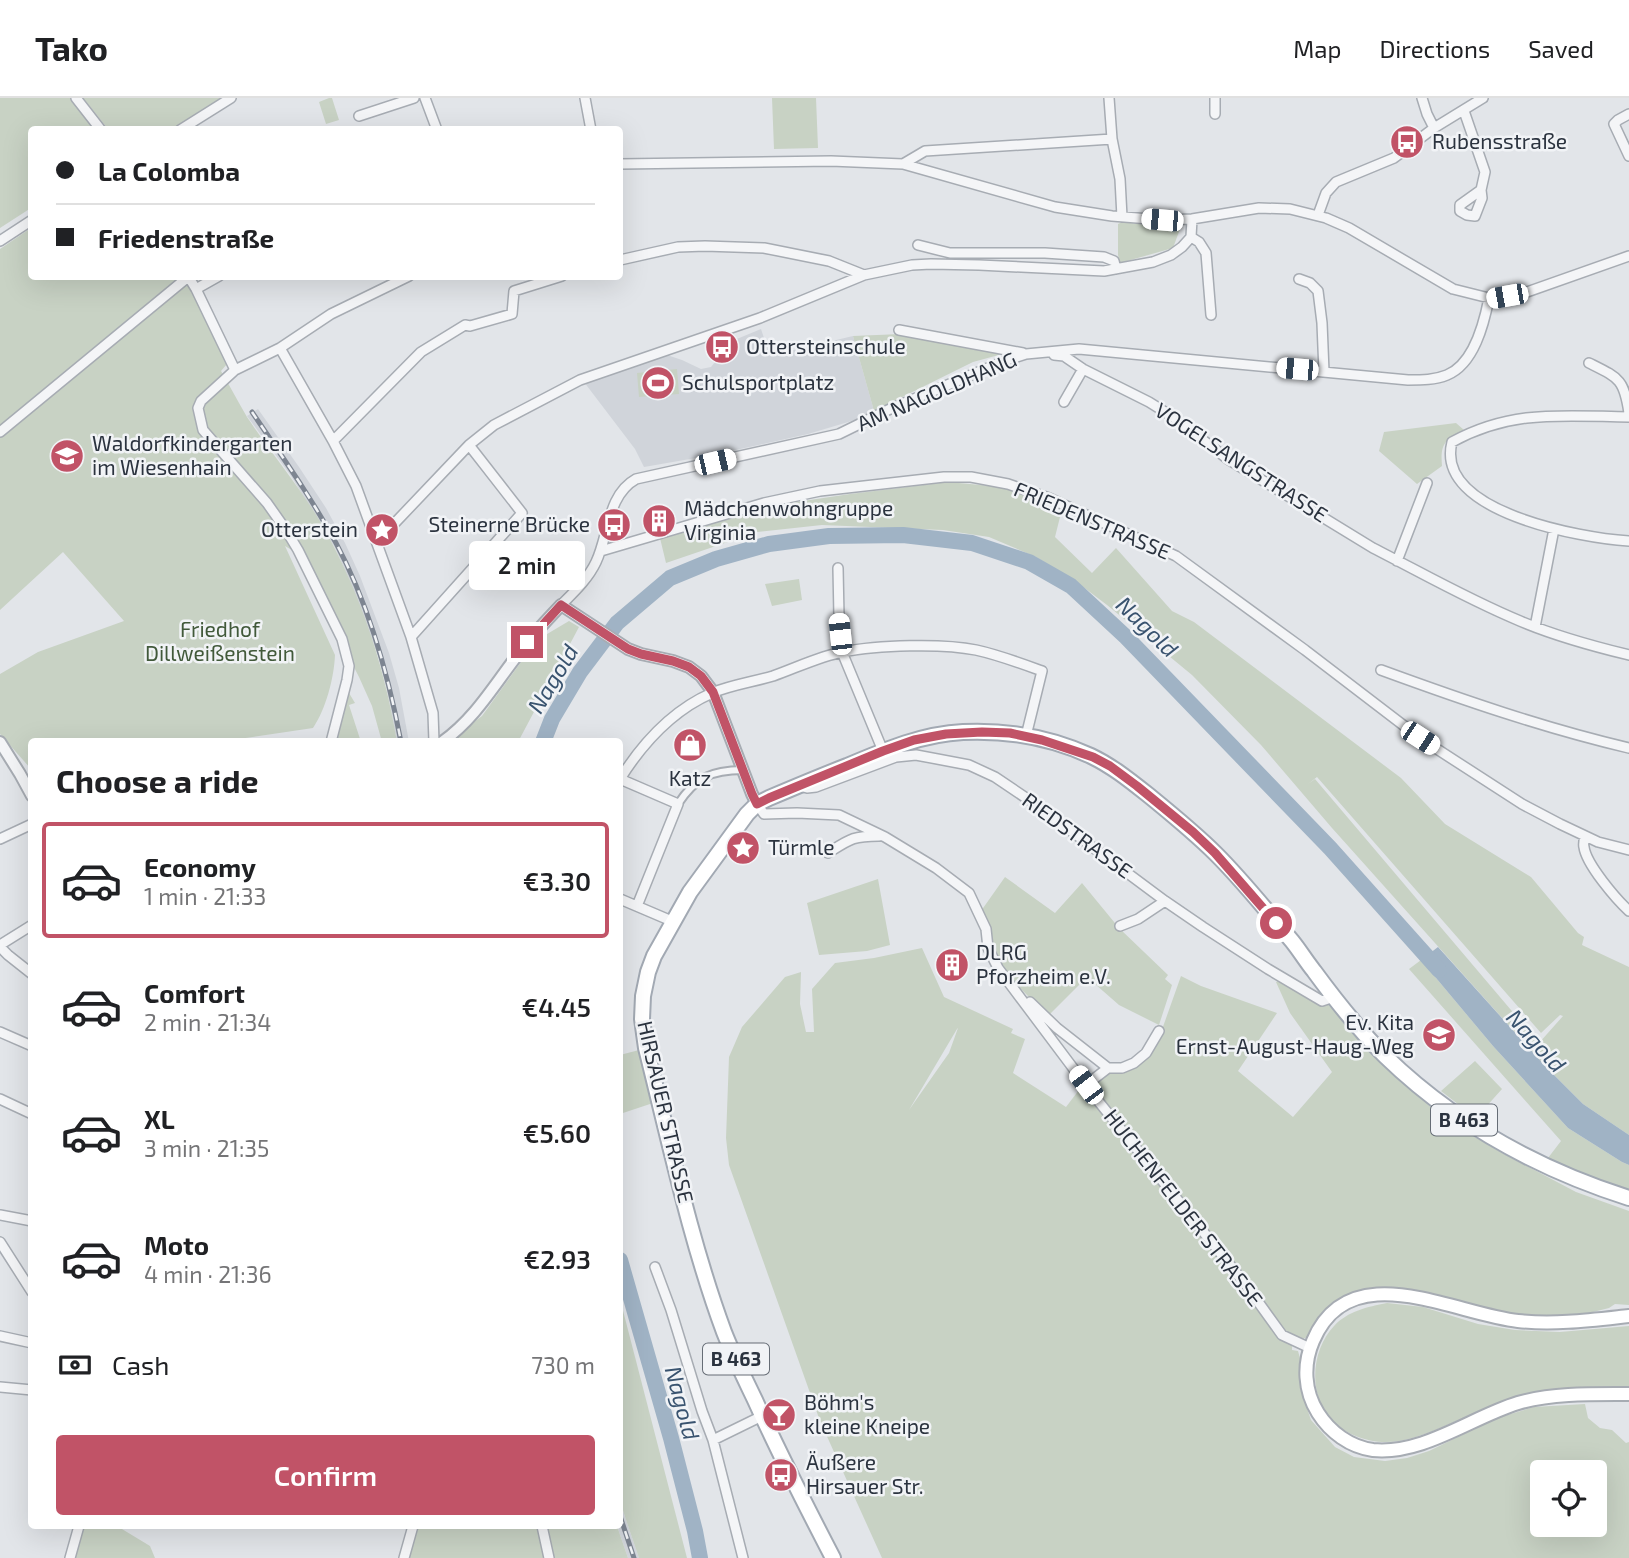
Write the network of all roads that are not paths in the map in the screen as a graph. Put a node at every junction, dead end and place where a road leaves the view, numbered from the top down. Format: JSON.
{"nodes":[{"id":1,"x":76,"y":98,"type":"edge"},
{"id":2,"x":231,"y":98,"type":"edge"},
{"id":3,"x":414,"y":98,"type":"edge"},
{"id":4,"x":425,"y":98,"type":"edge"},
{"id":5,"x":585,"y":98,"type":"edge"},
{"id":6,"x":1108,"y":98,"type":"edge"},
{"id":7,"x":1215,"y":98,"type":"edge"},
{"id":8,"x":1422,"y":98,"type":"edge"},
{"id":9,"x":1483,"y":98,"type":"edge"},
{"id":10,"x":1464,"y":111,"type":"junction"},
{"id":11,"x":1215,"y":114,"type":"dead end"},
{"id":12,"x":1629,"y":114,"type":"edge"},
{"id":13,"x":359,"y":116,"type":"dead end"},
{"id":14,"x":97,"y":126,"type":"edge"},
{"id":15,"x":186,"y":126,"type":"edge"},
{"id":16,"x":436,"y":126,"type":"edge"},
{"id":17,"x":590,"y":126,"type":"edge"},
{"id":18,"x":1434,"y":128,"type":"junction"},
{"id":19,"x":1112,"y":139,"type":"junction"},
{"id":20,"x":1629,"y":156,"type":"edge"},
{"id":21,"x":623,"y":164,"type":"edge"},
{"id":22,"x":903,"y":164,"type":"junction"},
{"id":23,"x":1481,"y":190,"type":"dead end"},
{"id":24,"x":1318,"y":215,"type":"junction"},
{"id":25,"x":1122,"y":217,"type":"junction"},
{"id":26,"x":1192,"y":219,"type":"junction"},
{"id":27,"x":28,"y":223,"type":"edge"},
{"id":28,"x":1191,"y":237,"type":"junction"},
{"id":29,"x":0,"y":241,"type":"edge"},
{"id":30,"x":918,"y":245,"type":"dead end"},
{"id":31,"x":1629,"y":256,"type":"edge"},
{"id":32,"x":623,"y":259,"type":"edge"},
{"id":33,"x":1116,"y":269,"type":"junction"},
{"id":34,"x":864,"y":275,"type":"junction"},
{"id":35,"x":1299,"y":279,"type":"dead end"},
{"id":36,"x":184,"y":280,"type":"edge"},
{"id":37,"x":190,"y":280,"type":"edge"},
{"id":38,"x":212,"y":280,"type":"edge"},
{"id":39,"x":402,"y":280,"type":"edge"},
{"id":40,"x":549,"y":280,"type":"edge"},
{"id":41,"x":196,"y":289,"type":"junction"},
{"id":42,"x":1489,"y":299,"type":"junction"},
{"id":43,"x":1211,"y":315,"type":"dead end"},
{"id":44,"x":899,"y":330,"type":"dead end"},
{"id":45,"x":280,"y":348,"type":"junction"},
{"id":46,"x":1026,"y":354,"type":"junction"},
{"id":47,"x":1589,"y":363,"type":"dead end"},
{"id":48,"x":1083,"y":369,"type":"junction"},
{"id":49,"x":235,"y":370,"type":"junction"},
{"id":50,"x":1324,"y":372,"type":"junction"},
{"id":51,"x":1064,"y":402,"type":"dead end"},
{"id":52,"x":1629,"y":415,"type":"edge"},
{"id":53,"x":0,"y":432,"type":"edge"},
{"id":54,"x":333,"y":441,"type":"junction"},
{"id":55,"x":469,"y":445,"type":"junction"},
{"id":56,"x":1427,"y":483,"type":"dead end"},
{"id":57,"x":1554,"y":529,"type":"junction"},
{"id":58,"x":374,"y":534,"type":"junction"},
{"id":59,"x":1629,"y":541,"type":"edge"},
{"id":60,"x":601,"y":551,"type":"junction"},
{"id":61,"x":1397,"y":561,"type":"junction"},
{"id":62,"x":838,"y":568,"type":"dead end"},
{"id":63,"x":561,"y":605,"type":"junction"},
{"id":64,"x":1535,"y":627,"type":"junction"},
{"id":65,"x":411,"y":637,"type":"junction"},
{"id":66,"x":842,"y":652,"type":"junction"},
{"id":67,"x":1629,"y":655,"type":"edge"},
{"id":68,"x":1381,"y":670,"type":"dead end"},
{"id":69,"x":713,"y":692,"type":"junction"},
{"id":70,"x":1026,"y":736,"type":"junction"},
{"id":71,"x":332,"y":738,"type":"edge"},
{"id":72,"x":434,"y":738,"type":"edge"},
{"id":73,"x":447,"y":738,"type":"edge"},
{"id":74,"x":1,"y":746,"type":"edge"},
{"id":75,"x":1629,"y":748,"type":"edge"},
{"id":76,"x":883,"y":751,"type":"junction"},
{"id":77,"x":743,"y":770,"type":"junction"},
{"id":78,"x":623,"y":774,"type":"edge"},
{"id":79,"x":623,"y":780,"type":"edge"},
{"id":80,"x":798,"y":786,"type":"junction"},
{"id":81,"x":28,"y":790,"type":"edge"},
{"id":82,"x":678,"y":804,"type":"junction"},
{"id":83,"x":757,"y":804,"type":"junction"},
{"id":84,"x":28,"y":826,"type":"edge"},
{"id":85,"x":885,"y":836,"type":"junction"},
{"id":86,"x":1585,"y":836,"type":"junction"},
{"id":87,"x":0,"y":839,"type":"edge"},
{"id":88,"x":1629,"y":850,"type":"edge"},
{"id":89,"x":828,"y":853,"type":"dead end"},
{"id":90,"x":623,"y":900,"type":"edge"},
{"id":91,"x":1166,"y":901,"type":"junction"},
{"id":92,"x":637,"y":906,"type":"junction"},
{"id":93,"x":1629,"y":911,"type":"edge"},
{"id":94,"x":674,"y":922,"type":"junction"},
{"id":95,"x":1120,"y":926,"type":"dead end"},
{"id":96,"x":28,"y":928,"type":"edge"},
{"id":97,"x":0,"y":946,"type":"edge"},
{"id":98,"x":28,"y":971,"type":"edge"},
{"id":99,"x":1017,"y":993,"type":"junction"},
{"id":100,"x":1334,"y":998,"type":"junction"},
{"id":101,"x":1159,"y":1031,"type":"dead end"},
{"id":102,"x":0,"y":1032,"type":"edge"},
{"id":103,"x":28,"y":1044,"type":"edge"},
{"id":104,"x":1108,"y":1068,"type":"junction"},
{"id":105,"x":1086,"y":1085,"type":"junction"},
{"id":106,"x":0,"y":1099,"type":"edge"},
{"id":107,"x":28,"y":1112,"type":"edge"},
{"id":108,"x":1629,"y":1198,"type":"edge"},
{"id":109,"x":0,"y":1215,"type":"edge"},
{"id":110,"x":28,"y":1220,"type":"edge"},
{"id":111,"x":0,"y":1242,"type":"edge"},
{"id":112,"x":655,"y":1267,"type":"dead end"},
{"id":113,"x":28,"y":1286,"type":"edge"},
{"id":114,"x":1629,"y":1316,"type":"edge"},
{"id":115,"x":0,"y":1336,"type":"edge"},
{"id":116,"x":28,"y":1342,"type":"edge"},
{"id":117,"x":1310,"y":1348,"type":"junction"},
{"id":118,"x":0,"y":1387,"type":"edge"},
{"id":119,"x":28,"y":1390,"type":"edge"},
{"id":120,"x":1629,"y":1394,"type":"edge"},
{"id":121,"x":762,"y":1416,"type":"junction"},
{"id":122,"x":713,"y":1440,"type":"junction"},
{"id":123,"x":78,"y":1529,"type":"edge"},
{"id":124,"x":411,"y":1529,"type":"edge"},
{"id":125,"x":543,"y":1529,"type":"edge"},
{"id":126,"x":70,"y":1558,"type":"edge"},
{"id":127,"x":404,"y":1558,"type":"edge"},
{"id":128,"x":549,"y":1558,"type":"edge"},
{"id":129,"x":743,"y":1558,"type":"edge"},
{"id":130,"x":833,"y":1558,"type":"edge"}],
"edges":[{"from":1,"to":14,"type":"street"},
{"from":2,"to":15,"type":"street"},
{"from":3,"to":13,"type":"street"},
{"from":4,"to":16,"type":"street"},
{"from":5,"to":17,"type":"street"},
{"from":6,"to":19,"type":"street"},
{"from":7,"to":11,"type":"street"},
{"from":8,"to":18,"type":"street"},
{"from":9,"to":10,"type":"street"},
{"from":10,"to":18,"type":"street"},
{"from":10,"to":23,"type":"street"},
{"from":12,"to":20,"type":"street"},
{"from":18,"to":24,"type":"street"},
{"from":19,"to":22,"type":"street"},
{"from":19,"to":25,"type":"street"},
{"from":21,"to":22,"type":"street"},
{"from":22,"to":25,"type":"street"},
{"from":24,"to":26,"type":"street"},
{"from":24,"to":42,"type":"street"},
{"from":25,"to":26,"type":"street"},
{"from":26,"to":28,"type":"street"},
{"from":27,"to":29,"type":"street"},
{"from":28,"to":33,"type":"street"},
{"from":28,"to":43,"type":"street"},
{"from":30,"to":33,"type":"street"},
{"from":31,"to":42,"type":"street"},
{"from":32,"to":34,"type":"street"},
{"from":33,"to":34,"type":"street"},
{"from":34,"to":55,"type":"street"},
{"from":35,"to":50,"type":"street"},
{"from":36,"to":53,"type":"street"},
{"from":37,"to":41,"type":"street"},
{"from":38,"to":41,"type":"street"},
{"from":39,"to":45,"type":"street"},
{"from":40,"to":54,"type":"street"},
{"from":41,"to":49,"type":"street"},
{"from":42,"to":50,"type":"street","name":"AM NAGOLDHANG"},
{"from":44,"to":46,"type":"street"},
{"from":45,"to":49,"type":"street"},
{"from":45,"to":54,"type":"street"},
{"from":46,"to":48,"type":"street","name":"VOGELSANGSTRASSE"},
{"from":46,"to":50,"type":"street","name":"AM NAGOLDHANG"},
{"from":46,"to":60,"type":"street","name":"AM NAGOLDHANG"},
{"from":47,"to":52,"type":"street"},
{"from":48,"to":51,"type":"street"},
{"from":48,"to":61,"type":"street","name":"VOGELSANGSTRASSE"},
{"from":49,"to":71,"type":"street"},
{"from":52,"to":57,"type":"street"},
{"from":54,"to":58,"type":"street"},
{"from":55,"to":58,"type":"street"},
{"from":55,"to":65,"type":"street"},
{"from":56,"to":61,"type":"street"},
{"from":57,"to":59,"type":"street"},
{"from":57,"to":64,"type":"street"},
{"from":58,"to":65,"type":"street"},
{"from":60,"to":63,"type":"street"},
{"from":60,"to":86,"type":"street","name":"FRIEDENSTRASSE"},
{"from":61,"to":64,"type":"street","name":"VOGELSANGSTRASSE"},
{"from":62,"to":66,"type":"street"},
{"from":63,"to":69,"type":"street"},
{"from":63,"to":73,"type":"street"},
{"from":64,"to":67,"type":"street","name":"VOGELSANGSTRASSE"},
{"from":65,"to":72,"type":"street"},
{"from":66,"to":69,"type":"street"},
{"from":66,"to":70,"type":"street"},
{"from":66,"to":76,"type":"street"},
{"from":68,"to":75,"type":"street"},
{"from":69,"to":77,"type":"street"},
{"from":69,"to":78,"type":"street"},
{"from":70,"to":76,"type":"main road","name":"HIRSAUER STRASSE","number":"B 463"},
{"from":70,"to":100,"type":"main road","name":"HIRSAUER STRASSE","number":"B 463"},
{"from":74,"to":81,"type":"street"},
{"from":76,"to":80,"type":"main road","name":"HIRSAUER STRASSE","number":"B 463"},
{"from":77,"to":82,"type":"street"},
{"from":77,"to":83,"type":"street"},
{"from":79,"to":82,"type":"street"},
{"from":80,"to":83,"type":"main road","name":"HIRSAUER STRASSE","number":"B 463"},
{"from":80,"to":91,"type":"street","name":"RIEDSTRASSE"},
{"from":82,"to":92,"type":"street"},
{"from":83,"to":85,"type":"street","name":"HUCHENFELDER STRASSE"},
{"from":83,"to":94,"type":"main road","name":"HIRSAUER STRASSE","number":"B 463"},
{"from":84,"to":87,"type":"street"},
{"from":85,"to":89,"type":"street"},
{"from":85,"to":99,"type":"street","name":"HUCHENFELDER STRASSE"},
{"from":86,"to":88,"type":"street","name":"FRIEDENSTRASSE"},
{"from":86,"to":93,"type":"street"},
{"from":90,"to":92,"type":"street"},
{"from":91,"to":95,"type":"street"},
{"from":91,"to":100,"type":"street","name":"RIEDSTRASSE"},
{"from":92,"to":94,"type":"street"},
{"from":94,"to":121,"type":"main road","name":"HIRSAUER STRASSE","number":"B 463"},
{"from":96,"to":97,"type":"street"},
{"from":97,"to":98,"type":"street"},
{"from":99,"to":104,"type":"street"},
{"from":99,"to":105,"type":"street","name":"HUCHENFELDER STRASSE"},
{"from":100,"to":108,"type":"main road","name":"HIRSAUER STRASSE","number":"B 463"},
{"from":101,"to":104,"type":"street"},
{"from":102,"to":103,"type":"street"},
{"from":104,"to":105,"type":"street"},
{"from":105,"to":117,"type":"street","name":"HUCHENFELDER STRASSE"},
{"from":106,"to":107,"type":"street"},
{"from":109,"to":110,"type":"street"},
{"from":111,"to":113,"type":"street"},
{"from":112,"to":122,"type":"street"},
{"from":114,"to":117,"type":"main road"},
{"from":115,"to":116,"type":"street"},
{"from":117,"to":120,"type":"main road"},
{"from":118,"to":119,"type":"street"},
{"from":121,"to":122,"type":"street"},
{"from":121,"to":130,"type":"main road","name":"HIRSAUER STRASSE","number":"B 463"},
{"from":122,"to":129,"type":"street"},
{"from":123,"to":126,"type":"street"},
{"from":124,"to":127,"type":"street"},
{"from":125,"to":128,"type":"street"}]}
